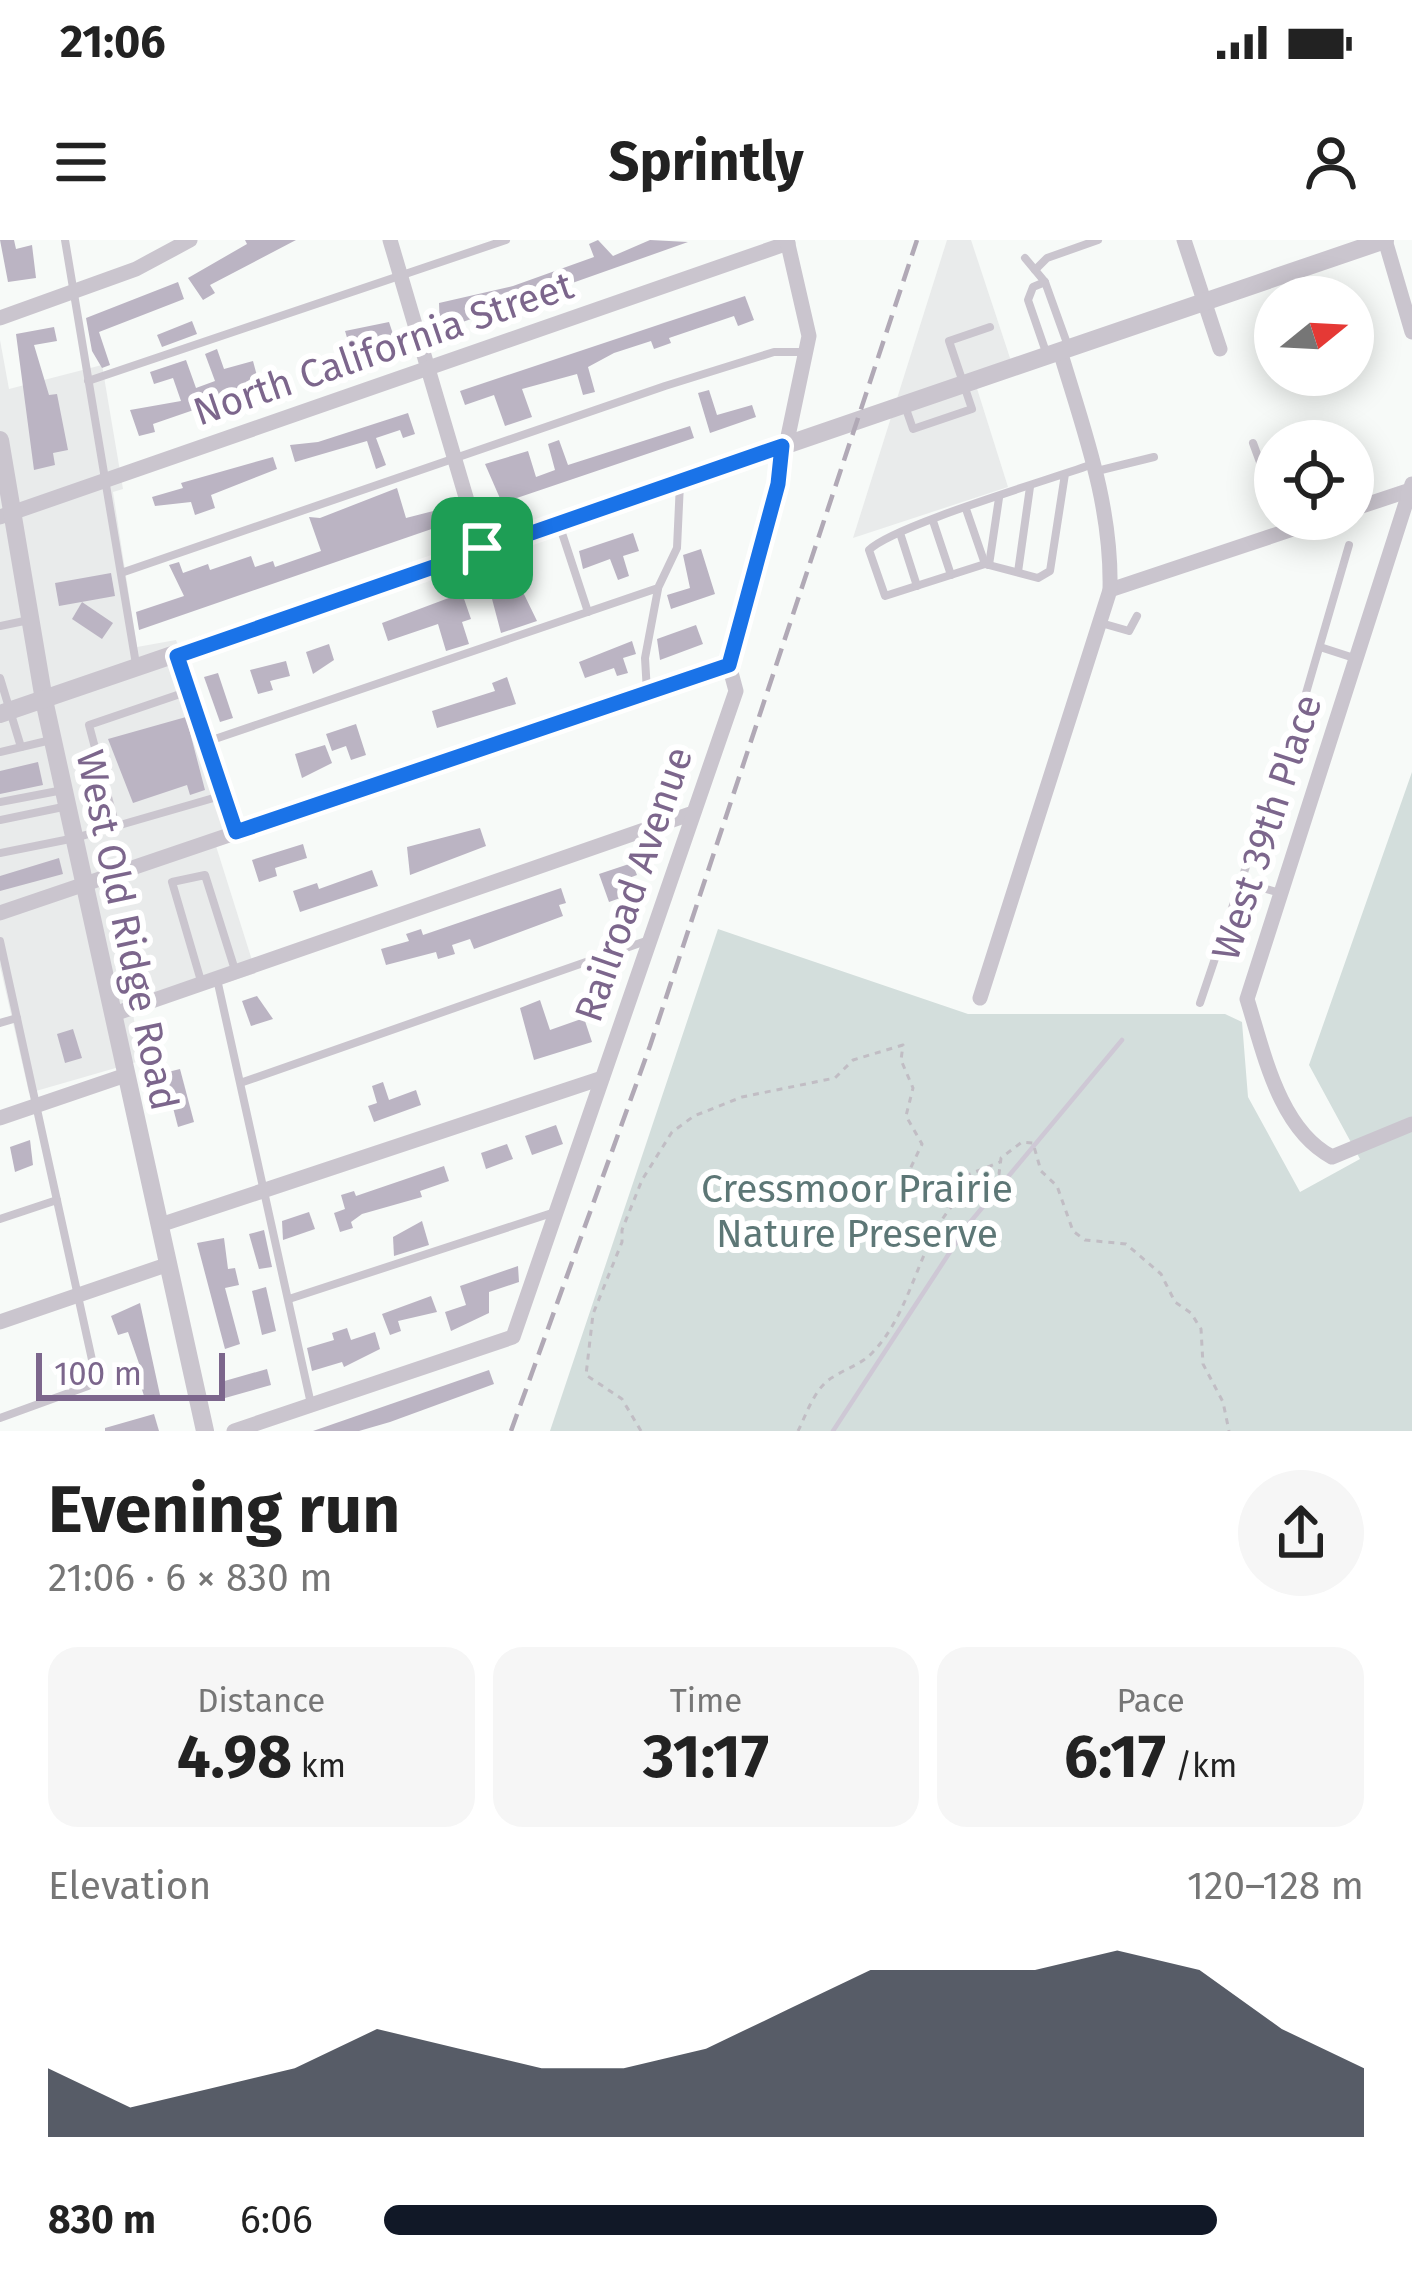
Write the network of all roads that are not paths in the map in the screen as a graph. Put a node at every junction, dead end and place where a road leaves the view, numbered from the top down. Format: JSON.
{"nodes":[{"id":1,"x":65,"y":240,"type":"edge"},
{"id":2,"x":190,"y":240,"type":"edge"},
{"id":3,"x":390,"y":240,"type":"edge"},
{"id":4,"x":506,"y":240,"type":"edge"},
{"id":5,"x":1098,"y":240,"type":"edge"},
{"id":6,"x":1184,"y":240,"type":"edge"},
{"id":7,"x":1385,"y":240,"type":"edge"},
{"id":8,"x":788,"y":242,"type":"edge"},
{"id":9,"x":1024,"y":258,"type":"dead end"},
{"id":10,"x":1035,"y":270,"type":"junction"},
{"id":11,"x":400,"y":277,"type":"junction"},
{"id":12,"x":1046,"y":282,"type":"junction"},
{"id":13,"x":70,"y":291,"type":"junction"},
{"id":14,"x":1203,"y":301,"type":"junction"},
{"id":15,"x":0,"y":318,"type":"edge"},
{"id":16,"x":990,"y":327,"type":"dead end"},
{"id":17,"x":1412,"y":332,"type":"edge"},
{"id":18,"x":1220,"y":349,"type":"dead end"},
{"id":19,"x":1059,"y":351,"type":"junction"},
{"id":20,"x":806,"y":352,"type":"junction"},
{"id":21,"x":428,"y":368,"type":"junction"},
{"id":22,"x":88,"y":381,"type":"junction"},
{"id":23,"x":964,"y":384,"type":"junction"},
{"id":24,"x":0,"y":440,"type":"edge"},
{"id":25,"x":782,"y":446,"type":"junction"},
{"id":26,"x":1154,"y":457,"type":"dead end"},
{"id":27,"x":455,"y":460,"type":"junction"},
{"id":28,"x":1096,"y":467,"type":"junction"},
{"id":29,"x":1065,"y":474,"type":"junction"},
{"id":30,"x":106,"y":480,"type":"junction"},
{"id":31,"x":680,"y":481,"type":"junction"},
{"id":32,"x":1030,"y":487,"type":"junction"},
{"id":33,"x":1411,"y":487,"type":"edge"},
{"id":34,"x":999,"y":498,"type":"junction"},
{"id":35,"x":1374,"y":501,"type":"edge"},
{"id":36,"x":966,"y":509,"type":"junction"},
{"id":37,"x":7,"y":514,"type":"edge"},
{"id":38,"x":933,"y":521,"type":"junction"},
{"id":39,"x":559,"y":522,"type":"junction"},
{"id":40,"x":900,"y":532,"type":"junction"},
{"id":41,"x":1254,"y":536,"type":"edge"},
{"id":42,"x":1349,"y":545,"type":"dead end"},
{"id":43,"x":482,"y":548,"type":"junction"},
{"id":44,"x":987,"y":564,"type":"junction"},
{"id":45,"x":1018,"y":572,"type":"junction"},
{"id":46,"x":121,"y":573,"type":"junction"},
{"id":47,"x":951,"y":575,"type":"junction"},
{"id":48,"x":917,"y":586,"type":"junction"},
{"id":49,"x":658,"y":588,"type":"junction"},
{"id":50,"x":1110,"y":590,"type":"junction"},
{"id":51,"x":588,"y":612,"type":"junction"},
{"id":52,"x":1137,"y":616,"type":"dead end"},
{"id":53,"x":31,"y":620,"type":"junction"},
{"id":54,"x":1099,"y":623,"type":"junction"},
{"id":55,"x":0,"y":627,"type":"edge"},
{"id":56,"x":1319,"y":647,"type":"junction"},
{"id":57,"x":177,"y":656,"type":"junction"},
{"id":58,"x":1354,"y":658,"type":"junction"},
{"id":59,"x":729,"y":665,"type":"junction"},
{"id":60,"x":137,"y":670,"type":"junction"},
{"id":61,"x":0,"y":678,"type":"edge"},
{"id":62,"x":189,"y":691,"type":"junction"},
{"id":63,"x":647,"y":692,"type":"junction"},
{"id":64,"x":1306,"y":693,"type":"dead end"},
{"id":65,"x":44,"y":700,"type":"junction"},
{"id":66,"x":6,"y":712,"type":"edge"},
{"id":67,"x":53,"y":740,"type":"junction"},
{"id":68,"x":206,"y":742,"type":"junction"},
{"id":69,"x":21,"y":747,"type":"junction"},
{"id":70,"x":0,"y":752,"type":"edge"},
{"id":71,"x":224,"y":795,"type":"junction"},
{"id":72,"x":66,"y":798,"type":"junction"},
{"id":73,"x":0,"y":802,"type":"edge"},
{"id":74,"x":690,"y":814,"type":"junction"},
{"id":75,"x":0,"y":820,"type":"edge"},
{"id":76,"x":116,"y":827,"type":"junction"},
{"id":77,"x":1259,"y":828,"type":"dead end"},
{"id":78,"x":236,"y":832,"type":"junction"},
{"id":79,"x":75,"y":838,"type":"junction"},
{"id":80,"x":0,"y":853,"type":"edge"},
{"id":81,"x":1241,"y":882,"type":"junction"},
{"id":82,"x":84,"y":886,"type":"junction"},
{"id":83,"x":1277,"y":892,"type":"junction"},
{"id":84,"x":0,"y":913,"type":"edge"},
{"id":85,"x":0,"y":941,"type":"edge"},
{"id":86,"x":648,"y":941,"type":"junction"},
{"id":87,"x":235,"y":971,"type":"junction"},
{"id":88,"x":209,"y":980,"type":"junction"},
{"id":89,"x":980,"y":998,"type":"dead end"},
{"id":90,"x":1201,"y":1003,"type":"dead end"},
{"id":91,"x":113,"y":1014,"type":"junction"},
{"id":92,"x":17,"y":1018,"type":"junction"},
{"id":93,"x":0,"y":1023,"type":"edge"},
{"id":94,"x":126,"y":1075,"type":"junction"},
{"id":95,"x":602,"y":1078,"type":"junction"},
{"id":96,"x":243,"y":1082,"type":"junction"},
{"id":97,"x":37,"y":1106,"type":"junction"},
{"id":98,"x":0,"y":1118,"type":"edge"},
{"id":99,"x":1412,"y":1124,"type":"edge"},
{"id":100,"x":266,"y":1190,"type":"junction"},
{"id":101,"x":57,"y":1200,"type":"junction"},
{"id":102,"x":556,"y":1212,"type":"junction"},
{"id":103,"x":0,"y":1219,"type":"edge"},
{"id":104,"x":160,"y":1225,"type":"junction"},
{"id":105,"x":169,"y":1264,"type":"junction"},
{"id":106,"x":80,"y":1295,"type":"junction"},
{"id":107,"x":289,"y":1299,"type":"junction"},
{"id":108,"x":0,"y":1322,"type":"edge"},
{"id":109,"x":312,"y":1405,"type":"junction"},
{"id":110,"x":0,"y":1418,"type":"edge"},
{"id":111,"x":206,"y":1431,"type":"edge"},
{"id":112,"x":233,"y":1431,"type":"edge"}],
"edges":[{"from":1,"to":13,"type":"lane"},
{"from":2,"to":13,"type":"street"},
{"from":3,"to":11,"type":"street"},
{"from":4,"to":11,"type":"lane"},
{"from":5,"to":10,"type":"lane"},
{"from":6,"to":14,"type":"street"},
{"from":7,"to":14,"type":"street"},
{"from":7,"to":17,"type":"street"},
{"from":8,"to":20,"type":"street","name":"Railroad Avenue"},
{"from":8,"to":21,"type":"street","name":"North California Street"},
{"from":9,"to":10,"type":"lane"},
{"from":10,"to":12,"type":"lane"},
{"from":11,"to":21,"type":"street"},
{"from":11,"to":22,"type":"lane"},
{"from":12,"to":19,"type":"lane"},
{"from":12,"to":19,"type":"lane"},
{"from":13,"to":15,"type":"street"},
{"from":13,"to":22,"type":"lane"},
{"from":14,"to":18,"type":"street"},
{"from":14,"to":19,"type":"street"},
{"from":16,"to":23,"type":"lane"},
{"from":19,"to":23,"type":"street"},
{"from":19,"to":28,"type":"street"},
{"from":20,"to":25,"type":"street","name":"Railroad Avenue"},
{"from":20,"to":27,"type":"lane"},
{"from":21,"to":27,"type":"street"},
{"from":21,"to":30,"type":"street","name":"North California Street"},
{"from":22,"to":30,"type":"lane"},
{"from":23,"to":25,"type":"street"},
{"from":24,"to":37,"type":"street","name":"West Old Ridge Road"},
{"from":25,"to":31,"type":"street"},
{"from":25,"to":59,"type":"street","name":"Railroad Avenue"},
{"from":26,"to":28,"type":"lane"},
{"from":27,"to":43,"type":"street"},
{"from":27,"to":46,"type":"lane"},
{"from":28,"to":29,"type":"lane"},
{"from":28,"to":50,"type":"street"},
{"from":29,"to":32,"type":"lane"},
{"from":29,"to":45,"type":"lane"},
{"from":30,"to":37,"type":"street","name":"North California Street"},
{"from":30,"to":46,"type":"lane"},
{"from":31,"to":39,"type":"street"},
{"from":31,"to":49,"type":"lane"},
{"from":32,"to":34,"type":"lane"},
{"from":32,"to":45,"type":"lane"},
{"from":33,"to":35,"type":"street"},
{"from":33,"to":58,"type":"street","name":"West 39th Place"},
{"from":34,"to":36,"type":"lane"},
{"from":34,"to":44,"type":"lane"},
{"from":36,"to":38,"type":"lane"},
{"from":36,"to":44,"type":"lane"},
{"from":37,"to":53,"type":"street","name":"West Old Ridge Road"},
{"from":38,"to":40,"type":"lane"},
{"from":38,"to":47,"type":"lane"},
{"from":39,"to":43,"type":"street"},
{"from":39,"to":51,"type":"lane"},
{"from":40,"to":48,"type":"lane"},
{"from":40,"to":48,"type":"lane"},
{"from":41,"to":50,"type":"street"},
{"from":42,"to":56,"type":"lane"},
{"from":43,"to":57,"type":"street"},
{"from":44,"to":45,"type":"lane"},
{"from":44,"to":47,"type":"lane"},
{"from":46,"to":60,"type":"lane"},
{"from":47,"to":48,"type":"lane"},
{"from":49,"to":51,"type":"lane"},
{"from":49,"to":63,"type":"lane"},
{"from":50,"to":54,"type":"street"},
{"from":51,"to":68,"type":"lane"},
{"from":52,"to":54,"type":"lane"},
{"from":53,"to":55,"type":"lane"},
{"from":53,"to":65,"type":"street","name":"West Old Ridge Road"},
{"from":54,"to":89,"type":"street"},
{"from":56,"to":58,"type":"lane"},
{"from":56,"to":64,"type":"lane"},
{"from":57,"to":60,"type":"street"},
{"from":57,"to":62,"type":"lane"},
{"from":58,"to":83,"type":"street","name":"West 39th Place"},
{"from":59,"to":63,"type":"street"},
{"from":59,"to":74,"type":"street","name":"Railroad Avenue"},
{"from":60,"to":65,"type":"street"},
{"from":61,"to":66,"type":"lane"},
{"from":62,"to":68,"type":"lane"},
{"from":62,"to":76,"type":"lane"},
{"from":63,"to":78,"type":"street"},
{"from":65,"to":66,"type":"street"},
{"from":65,"to":67,"type":"street","name":"West Old Ridge Road"},
{"from":66,"to":69,"type":"lane"},
{"from":67,"to":69,"type":"lane"},
{"from":67,"to":72,"type":"street","name":"West Old Ridge Road"},
{"from":68,"to":71,"type":"lane"},
{"from":69,"to":70,"type":"lane"},
{"from":71,"to":76,"type":"lane"},
{"from":71,"to":78,"type":"lane"},
{"from":72,"to":73,"type":"lane"},
{"from":72,"to":75,"type":"lane"},
{"from":72,"to":79,"type":"street","name":"West Old Ridge Road"},
{"from":74,"to":86,"type":"street","name":"Railroad Avenue"},
{"from":74,"to":87,"type":"street"},
{"from":76,"to":79,"type":"lane"},
{"from":77,"to":81,"type":"lane"},
{"from":78,"to":82,"type":"street"},
{"from":79,"to":80,"type":"lane"},
{"from":79,"to":82,"type":"street","name":"West Old Ridge Road"},
{"from":81,"to":83,"type":"lane"},
{"from":81,"to":90,"type":"lane"},
{"from":82,"to":84,"type":"street"},
{"from":82,"to":91,"type":"street","name":"West Old Ridge Road"},
{"from":83,"to":99,"type":"street","name":"West 39th Place"},
{"from":85,"to":92,"type":"lane"},
{"from":86,"to":95,"type":"street","name":"Railroad Avenue"},
{"from":86,"to":96,"type":"lane"},
{"from":87,"to":88,"type":"street"},
{"from":87,"to":88,"type":"lane"},
{"from":88,"to":91,"type":"street"},
{"from":88,"to":96,"type":"lane"},
{"from":91,"to":94,"type":"street","name":"West Old Ridge Road"},
{"from":92,"to":93,"type":"lane"},
{"from":92,"to":97,"type":"lane"},
{"from":94,"to":97,"type":"street"},
{"from":94,"to":104,"type":"street","name":"West Old Ridge Road"},
{"from":95,"to":100,"type":"street"},
{"from":95,"to":102,"type":"street","name":"Railroad Avenue"},
{"from":96,"to":100,"type":"lane"},
{"from":97,"to":98,"type":"street"},
{"from":97,"to":101,"type":"lane"},
{"from":100,"to":104,"type":"street"},
{"from":100,"to":107,"type":"lane"},
{"from":101,"to":103,"type":"lane"},
{"from":101,"to":106,"type":"lane"},
{"from":102,"to":107,"type":"lane"},
{"from":102,"to":109,"type":"street","name":"Railroad Avenue"},
{"from":104,"to":105,"type":"street","name":"West Old Ridge Road"},
{"from":105,"to":106,"type":"street"},
{"from":105,"to":111,"type":"street","name":"West Old Ridge Road"},
{"from":106,"to":108,"type":"street"},
{"from":106,"to":110,"type":"lane"},
{"from":107,"to":109,"type":"lane"},
{"from":109,"to":112,"type":"street"}]}
